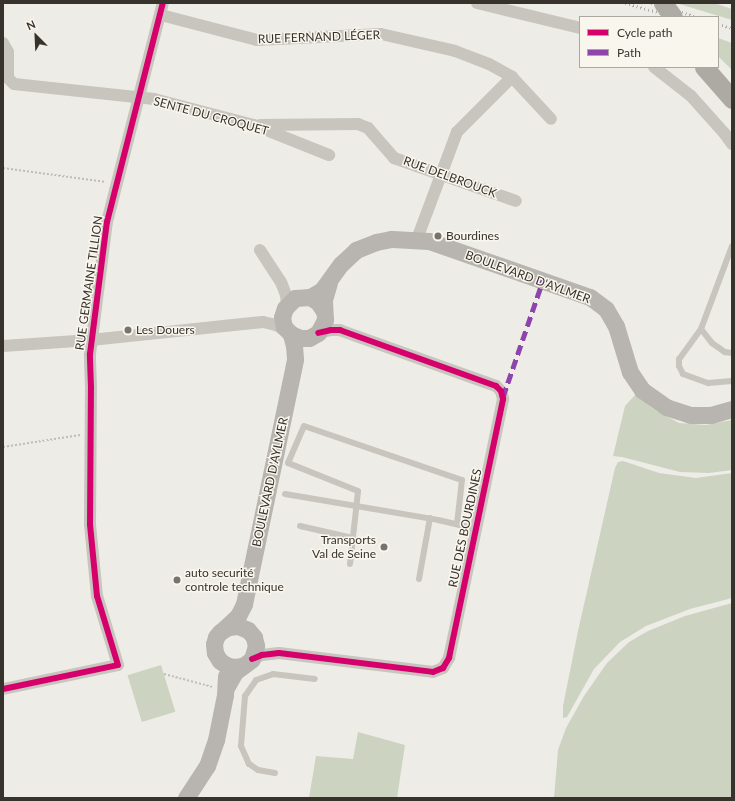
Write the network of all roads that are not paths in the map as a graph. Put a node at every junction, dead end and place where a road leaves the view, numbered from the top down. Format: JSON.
{"nodes":[{"id":1,"x":477,"y":3,"type":"edge"},
{"id":2,"x":663,"y":3,"type":"edge"},
{"id":3,"x":162,"y":9,"type":"edge"},
{"id":4,"x":672,"y":16,"type":"edge"},
{"id":5,"x":579,"y":28,"type":"edge"},
{"id":6,"x":3,"y":43,"type":"edge"},
{"id":7,"x":655,"y":68,"type":"edge"},
{"id":8,"x":705,"y":68,"type":"edge"},
{"id":9,"x":716,"y":68,"type":"edge"},
{"id":10,"x":512,"y":77,"type":"junction"},
{"id":11,"x":732,"y":84,"type":"edge"},
{"id":12,"x":140,"y":98,"type":"junction"},
{"id":13,"x":732,"y":99,"type":"edge"},
{"id":14,"x":551,"y":119,"type":"dead end"},
{"id":15,"x":254,"y":125,"type":"junction"},
{"id":16,"x":732,"y":144,"type":"edge"},
{"id":17,"x":329,"y":155,"type":"dead end"},
{"id":18,"x":441,"y":174,"type":"junction"},
{"id":19,"x":516,"y":201,"type":"dead end"},
{"id":20,"x":417,"y":239,"type":"junction"},
{"id":21,"x":732,"y":246,"type":"edge"},
{"id":22,"x":260,"y":250,"type":"dead end"},
{"id":23,"x":329,"y":283,"type":"junction"},
{"id":24,"x":295,"y":303,"type":"junction"},
{"id":25,"x":324,"y":312,"type":"junction"},
{"id":26,"x":263,"y":322,"type":"junction"},
{"id":27,"x":701,"y":329,"type":"junction"},
{"id":28,"x":340,"y":330,"type":"junction"},
{"id":29,"x":289,"y":333,"type":"junction"},
{"id":30,"x":314,"y":336,"type":"junction"},
{"id":31,"x":91,"y":340,"type":"junction"},
{"id":32,"x":3,"y":346,"type":"edge"},
{"id":33,"x":732,"y":353,"type":"edge"},
{"id":34,"x":295,"y":360,"type":"junction"},
{"id":35,"x":732,"y":382,"type":"edge"},
{"id":36,"x":732,"y":409,"type":"edge"},
{"id":37,"x":281,"y":463,"type":"junction"},
{"id":38,"x":285,"y":494,"type":"dead end"},
{"id":39,"x":357,"y":506,"type":"junction"},
{"id":40,"x":430,"y":518,"type":"junction"},
{"id":41,"x":457,"y":524,"type":"junction"},
{"id":42,"x":300,"y":526,"type":"dead end"},
{"id":43,"x":476,"y":529,"type":"junction"},
{"id":44,"x":353,"y":538,"type":"junction"},
{"id":45,"x":350,"y":564,"type":"dead end"},
{"id":46,"x":419,"y":579,"type":"dead end"},
{"id":47,"x":244,"y":604,"type":"junction"},
{"id":48,"x":224,"y":629,"type":"junction"},
{"id":49,"x":252,"y":634,"type":"junction"},
{"id":50,"x":279,"y":653,"type":"junction"},
{"id":51,"x":222,"y":663,"type":"junction"},
{"id":52,"x":247,"y":663,"type":"junction"},
{"id":53,"x":315,"y":679,"type":"dead end"},
{"id":54,"x":3,"y":689,"type":"edge"},
{"id":55,"x":226,"y":689,"type":"junction"},
{"id":56,"x":275,"y":773,"type":"dead end"},
{"id":57,"x":186,"y":798,"type":"edge"}],
"edges":[{"from":1,"to":5,"type":"street"},
{"from":2,"to":4,"type":"main road"},
{"from":3,"to":10,"type":"street","name":"RUE FERNAND LÉGER"},
{"from":3,"to":12,"type":"street","name":"RUE GERMAINE TILLION"},
{"from":6,"to":12,"type":"street","name":"SENTE DU CROQUET"},
{"from":7,"to":16,"type":"street"},
{"from":8,"to":13,"type":"main road"},
{"from":9,"to":11,"type":"main road"},
{"from":10,"to":14,"type":"street","name":"RUE FERNAND LÉGER"},
{"from":10,"to":18,"type":"street"},
{"from":12,"to":15,"type":"street","name":"SENTE DU CROQUET"},
{"from":12,"to":31,"type":"street","name":"RUE GERMAINE TILLION"},
{"from":15,"to":17,"type":"street","name":"SENTE DU CROQUET"},
{"from":15,"to":18,"type":"street","name":"RUE DELBROUCK"},
{"from":18,"to":19,"type":"street","name":"RUE DELBROUCK"},
{"from":18,"to":20,"type":"street"},
{"from":20,"to":23,"type":"street","name":"BOULEVARD D'AYLMER"},
{"from":20,"to":36,"type":"street","name":"BOULEVARD D'AYLMER"},
{"from":21,"to":27,"type":"lane"},
{"from":22,"to":24,"type":"street"},
{"from":23,"to":24,"type":"street","name":"BOULEVARD D'AYLMER"},
{"from":23,"to":25,"type":"street","name":"BOULEVARD D'AYLMER"},
{"from":24,"to":25,"type":"street"},
{"from":24,"to":26,"type":"street"},
{"from":24,"to":29,"type":"street"},
{"from":25,"to":28,"type":"street","name":"RUE DES BOURDINES"},
{"from":25,"to":30,"type":"street"},
{"from":26,"to":29,"type":"street"},
{"from":26,"to":31,"type":"street"},
{"from":27,"to":33,"type":"lane"},
{"from":27,"to":35,"type":"lane"},
{"from":28,"to":30,"type":"street","name":"RUE DES BOURDINES"},
{"from":28,"to":43,"type":"street","name":"RUE DES BOURDINES"},
{"from":29,"to":30,"type":"street"},
{"from":29,"to":34,"type":"street","name":"BOULEVARD D'AYLMER"},
{"from":30,"to":34,"type":"street","name":"BOULEVARD D'AYLMER"},
{"from":31,"to":32,"type":"street"},
{"from":31,"to":54,"type":"street","name":"RUE GERMAINE TILLION"},
{"from":34,"to":37,"type":"street","name":"BOULEVARD D'AYLMER"},
{"from":37,"to":39,"type":"lane"},
{"from":37,"to":41,"type":"lane"},
{"from":37,"to":47,"type":"street","name":"BOULEVARD D'AYLMER"},
{"from":38,"to":39,"type":"lane"},
{"from":39,"to":40,"type":"lane"},
{"from":39,"to":44,"type":"lane"},
{"from":40,"to":41,"type":"lane"},
{"from":40,"to":46,"type":"lane"},
{"from":41,"to":43,"type":"lane"},
{"from":42,"to":44,"type":"lane"},
{"from":43,"to":50,"type":"street","name":"RUE DES BOURDINES"},
{"from":44,"to":45,"type":"lane"},
{"from":47,"to":48,"type":"street","name":"BOULEVARD D'AYLMER"},
{"from":47,"to":49,"type":"street","name":"BOULEVARD D'AYLMER"},
{"from":48,"to":49,"type":"street"},
{"from":48,"to":51,"type":"street"},
{"from":49,"to":50,"type":"street","name":"RUE DES BOURDINES"},
{"from":49,"to":52,"type":"street"},
{"from":50,"to":52,"type":"street","name":"RUE DES BOURDINES"},
{"from":51,"to":52,"type":"street"},
{"from":51,"to":55,"type":"street"},
{"from":52,"to":55,"type":"street"},
{"from":53,"to":56,"type":"lane"},
{"from":55,"to":57,"type":"street"}]}
